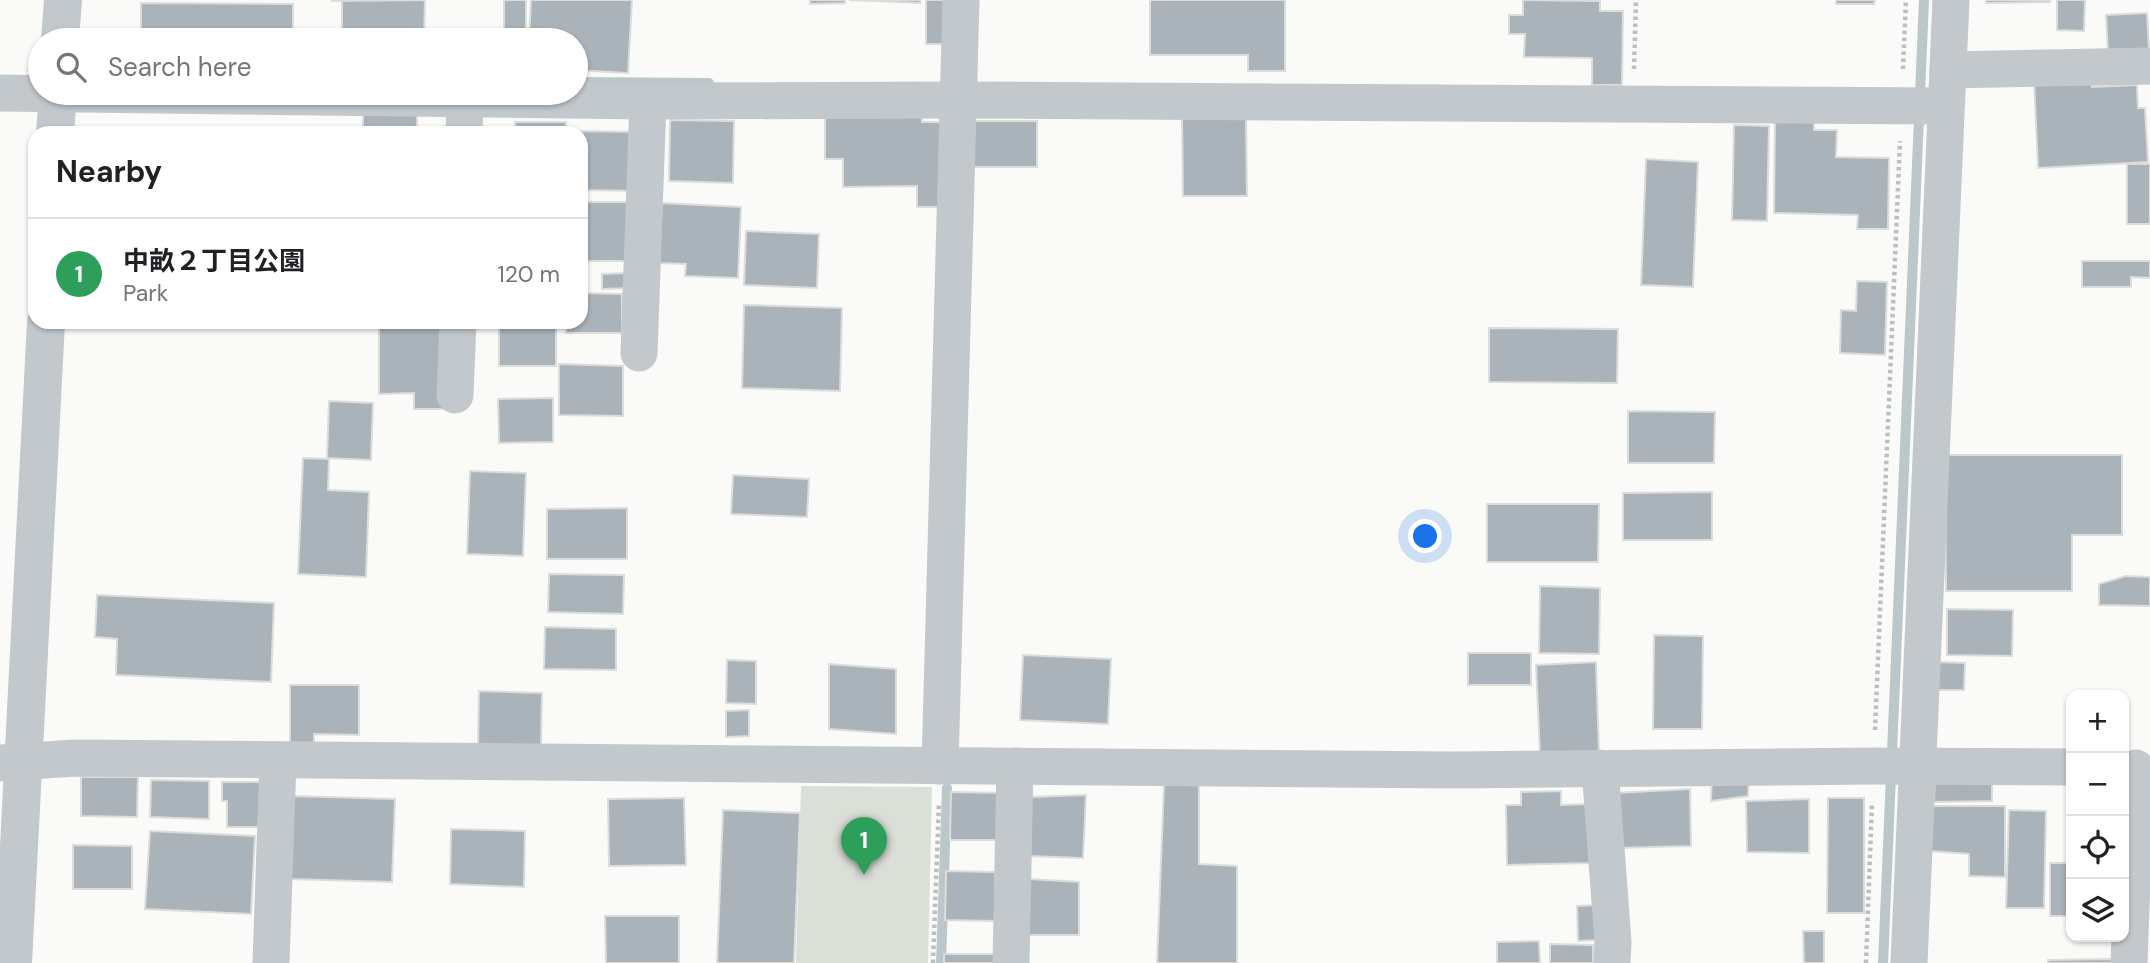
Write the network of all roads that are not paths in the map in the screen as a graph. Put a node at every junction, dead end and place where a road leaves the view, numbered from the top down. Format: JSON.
{"nodes":[{"id":1,"x":63,"y":0,"type":"edge"},
{"id":2,"x":961,"y":0,"type":"edge"},
{"id":3,"x":1951,"y":0,"type":"edge"},
{"id":4,"x":62,"y":28,"type":"edge"},
{"id":5,"x":2150,"y":66,"type":"edge"},
{"id":6,"x":1948,"y":69,"type":"junction"},
{"id":7,"x":958,"y":90,"type":"junction"},
{"id":8,"x":0,"y":93,"type":"edge"},
{"id":9,"x":28,"y":93,"type":"edge"},
{"id":10,"x":648,"y":101,"type":"junction"},
{"id":11,"x":56,"y":105,"type":"edge"},
{"id":12,"x":261,"y":105,"type":"edge"},
{"id":13,"x":1923,"y":105,"type":"junction"},
{"id":14,"x":465,"y":116,"type":"edge"},
{"id":15,"x":55,"y":126,"type":"edge"},
{"id":16,"x":45,"y":329,"type":"edge"},
{"id":17,"x":458,"y":329,"type":"edge"},
{"id":18,"x":639,"y":353,"type":"dead end"},
{"id":19,"x":455,"y":395,"type":"dead end"},
{"id":20,"x":278,"y":760,"type":"junction"},
{"id":21,"x":11,"y":763,"type":"edge"},
{"id":22,"x":940,"y":766,"type":"junction"},
{"id":23,"x":1015,"y":766,"type":"junction"},
{"id":24,"x":1896,"y":766,"type":"junction"},
{"id":25,"x":2066,"y":767,"type":"edge"},
{"id":26,"x":1600,"y":768,"type":"junction"},
{"id":27,"x":2137,"y":768,"type":"edge"},
{"id":28,"x":13,"y":963,"type":"edge"},
{"id":29,"x":271,"y":963,"type":"edge"},
{"id":30,"x":1011,"y":963,"type":"edge"},
{"id":31,"x":1612,"y":963,"type":"edge"},
{"id":32,"x":1909,"y":963,"type":"edge"},
{"id":33,"x":2129,"y":963,"type":"edge"}],
"edges":[{"from":1,"to":4,"type":"street"},
{"from":2,"to":7,"type":"street"},
{"from":3,"to":6,"type":"street"},
{"from":5,"to":6,"type":"street"},
{"from":6,"to":13,"type":"street"},
{"from":7,"to":10,"type":"street"},
{"from":7,"to":13,"type":"street"},
{"from":7,"to":22,"type":"street"},
{"from":8,"to":9,"type":"street"},
{"from":10,"to":14,"type":"street"},
{"from":10,"to":18,"type":"street"},
{"from":11,"to":15,"type":"street"},
{"from":12,"to":14,"type":"street"},
{"from":13,"to":24,"type":"street"},
{"from":16,"to":21,"type":"street"},
{"from":17,"to":19,"type":"street"},
{"from":20,"to":21,"type":"street"},
{"from":20,"to":22,"type":"street"},
{"from":20,"to":29,"type":"street"},
{"from":21,"to":28,"type":"street"},
{"from":22,"to":23,"type":"street"},
{"from":23,"to":26,"type":"street"},
{"from":23,"to":30,"type":"street"},
{"from":24,"to":25,"type":"street"},
{"from":24,"to":26,"type":"street"},
{"from":24,"to":32,"type":"street"},
{"from":26,"to":31,"type":"street"},
{"from":27,"to":33,"type":"street"}]}
